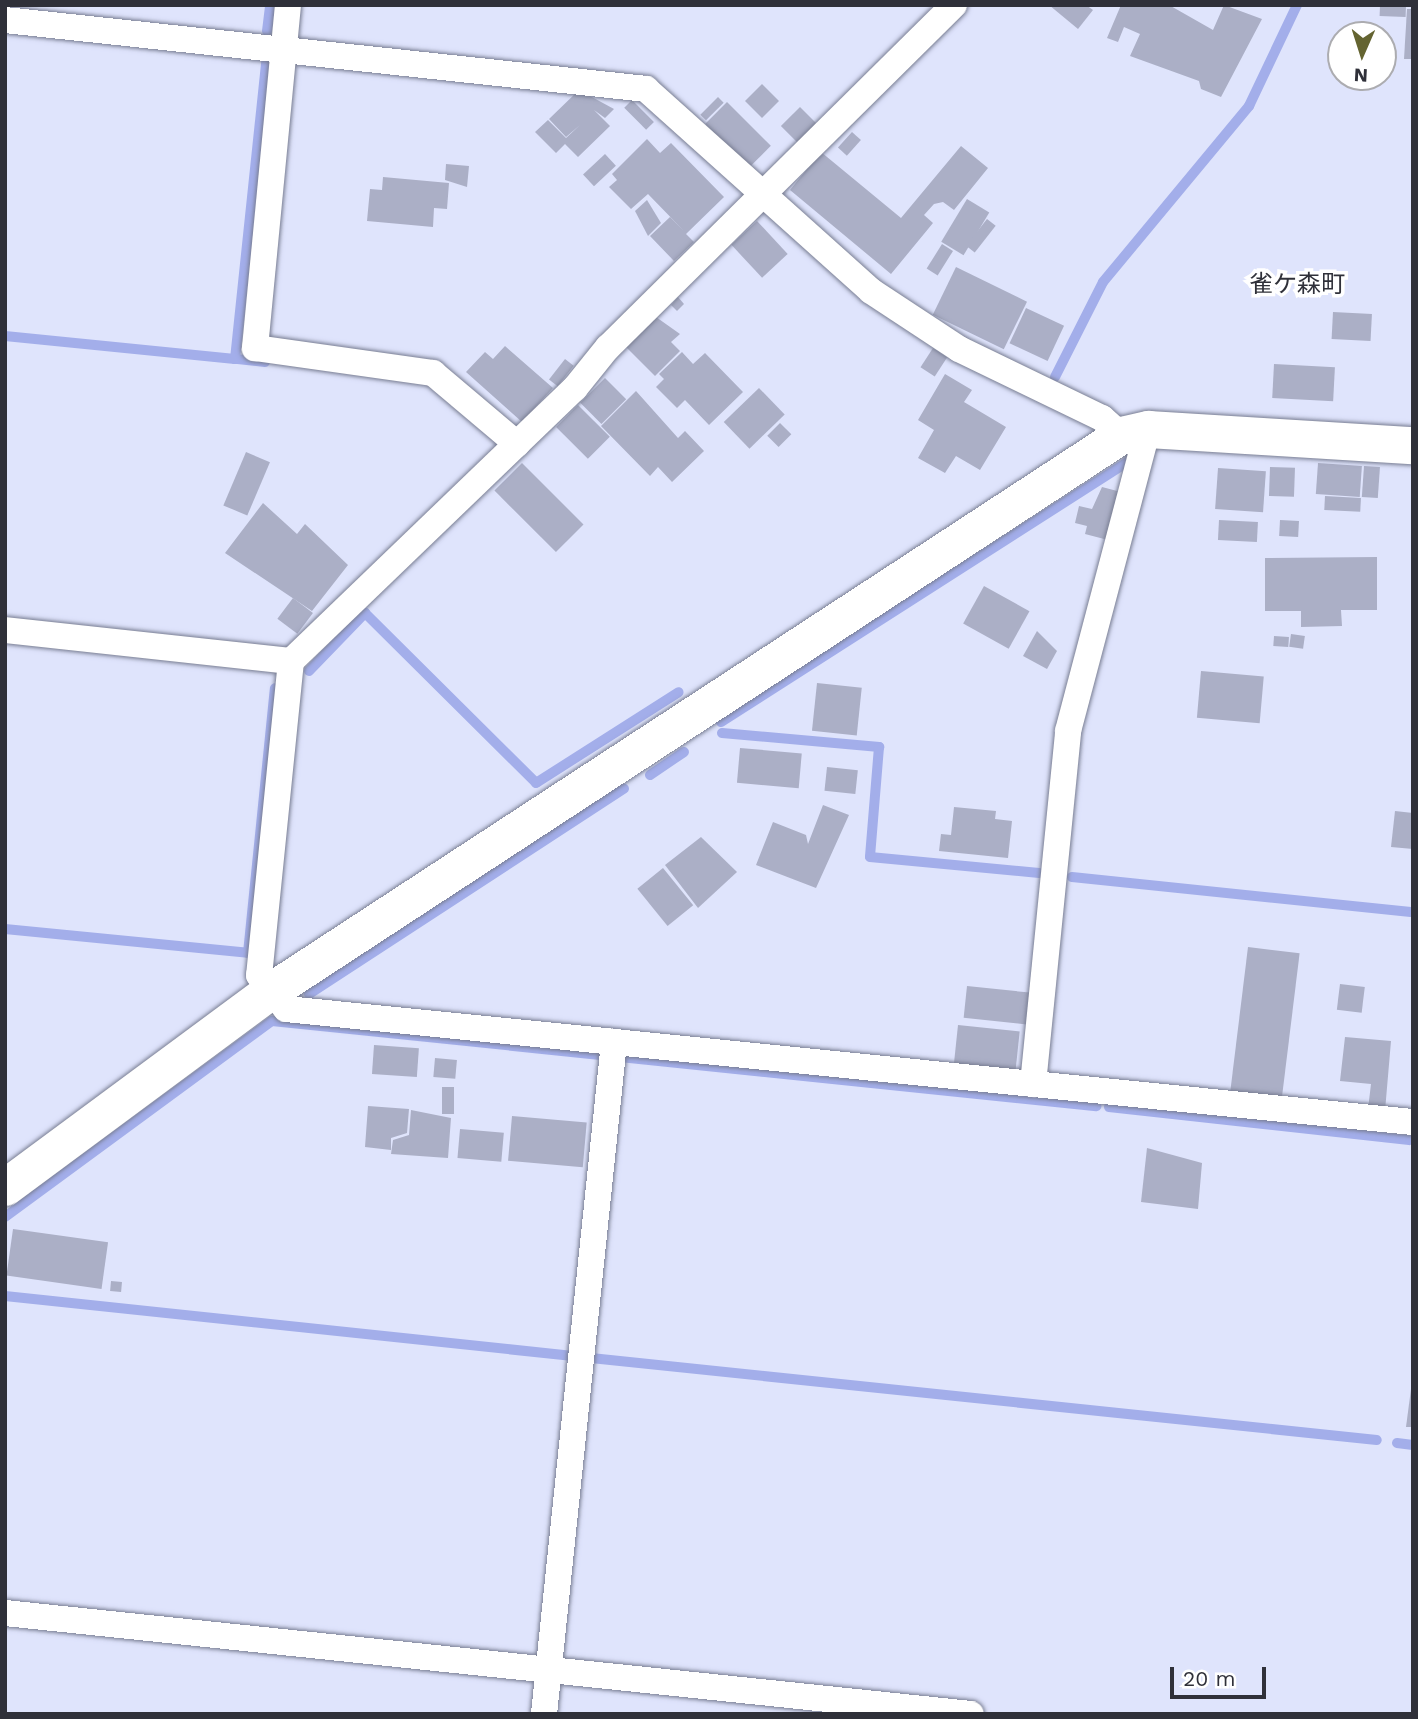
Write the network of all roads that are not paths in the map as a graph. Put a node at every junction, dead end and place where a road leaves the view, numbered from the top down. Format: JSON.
{"nodes":[{"id":1,"x":288,"y":5,"type":"edge"},
{"id":2,"x":954,"y":5,"type":"edge"},
{"id":3,"x":5,"y":20,"type":"edge"},
{"id":4,"x":284,"y":48,"type":"junction"},
{"id":5,"x":763,"y":197,"type":"junction"},
{"id":6,"x":1134,"y":432,"type":"junction"},
{"id":7,"x":517,"y":444,"type":"junction"},
{"id":8,"x":1413,"y":445,"type":"edge"},
{"id":9,"x":5,"y":630,"type":"edge"},
{"id":10,"x":290,"y":660,"type":"junction"},
{"id":11,"x":269,"y":992,"type":"junction"},
{"id":12,"x":614,"y":1042,"type":"junction"},
{"id":13,"x":1033,"y":1084,"type":"junction"},
{"id":14,"x":1413,"y":1122,"type":"edge"},
{"id":15,"x":5,"y":1187,"type":"edge"},
{"id":16,"x":5,"y":1613,"type":"edge"},
{"id":17,"x":549,"y":1670,"type":"junction"},
{"id":18,"x":544,"y":1714,"type":"edge"},
{"id":19,"x":971,"y":1714,"type":"edge"}],
"edges":[{"from":1,"to":4,"type":"street"},
{"from":2,"to":5,"type":"street"},
{"from":3,"to":4,"type":"street"},
{"from":4,"to":5,"type":"street"},
{"from":4,"to":7,"type":"street"},
{"from":5,"to":6,"type":"street"},
{"from":5,"to":7,"type":"street"},
{"from":6,"to":8,"type":"street"},
{"from":6,"to":11,"type":"street"},
{"from":6,"to":13,"type":"street"},
{"from":7,"to":10,"type":"street"},
{"from":9,"to":10,"type":"street"},
{"from":10,"to":11,"type":"street"},
{"from":11,"to":12,"type":"street"},
{"from":11,"to":15,"type":"street"},
{"from":12,"to":13,"type":"street"},
{"from":12,"to":17,"type":"street"},
{"from":13,"to":14,"type":"street"},
{"from":16,"to":17,"type":"street"},
{"from":17,"to":18,"type":"street"},
{"from":17,"to":19,"type":"street"}]}
